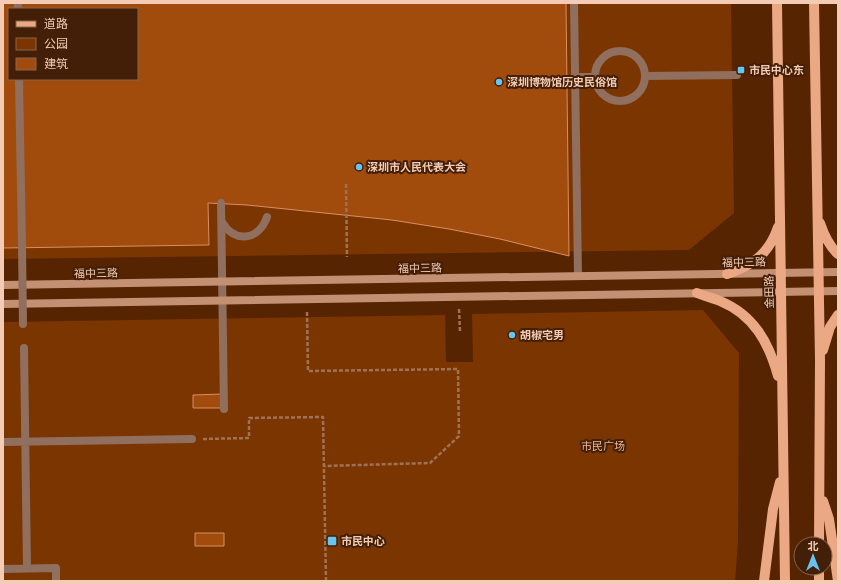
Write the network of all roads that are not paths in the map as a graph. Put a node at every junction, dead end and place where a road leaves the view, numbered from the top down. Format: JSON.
{"nodes":[{"id":1,"x":574,"y":3,"type":"edge"},
{"id":2,"x":776,"y":3,"type":"edge"},
{"id":3,"x":814,"y":3,"type":"edge"},
{"id":4,"x":737,"y":75,"type":"dead end"},
{"id":5,"x":594,"y":76,"type":"junction"},
{"id":6,"x":645,"y":76,"type":"junction"},
{"id":7,"x":575,"y":78,"type":"junction"},
{"id":8,"x":19,"y":80,"type":"edge"},
{"id":9,"x":221,"y":203,"type":"dead end"},
{"id":10,"x":817,"y":215,"type":"junction"},
{"id":11,"x":267,"y":217,"type":"dead end"},
{"id":12,"x":222,"y":221,"type":"junction"},
{"id":13,"x":780,"y":221,"type":"junction"},
{"id":14,"x":838,"y":254,"type":"edge"},
{"id":15,"x":818,"y":272,"type":"junction"},
{"id":16,"x":838,"y":272,"type":"edge"},
{"id":17,"x":780,"y":273,"type":"junction"},
{"id":18,"x":727,"y":274,"type":"junction"},
{"id":19,"x":578,"y":276,"type":"junction"},
{"id":20,"x":222,"y":282,"type":"junction"},
{"id":21,"x":3,"y":285,"type":"edge"},
{"id":22,"x":838,"y":291,"type":"edge"},
{"id":23,"x":781,"y":292,"type":"junction"},
{"id":24,"x":818,"y":292,"type":"junction"},
{"id":25,"x":697,"y":293,"type":"junction"},
{"id":26,"x":223,"y":301,"type":"junction"},
{"id":27,"x":3,"y":304,"type":"edge"},
{"id":28,"x":838,"y":315,"type":"edge"},
{"id":29,"x":23,"y":324,"type":"dead end"},
{"id":30,"x":24,"y":348,"type":"dead end"},
{"id":31,"x":820,"y":360,"type":"junction"},
{"id":32,"x":782,"y":389,"type":"junction"},
{"id":33,"x":224,"y":409,"type":"dead end"},
{"id":34,"x":192,"y":439,"type":"road end"},
{"id":35,"x":3,"y":442,"type":"edge"},
{"id":36,"x":25,"y":442,"type":"junction"},
{"id":37,"x":783,"y":468,"type":"junction"},
{"id":38,"x":820,"y":491,"type":"junction"},
{"id":39,"x":819,"y":536,"type":"edge"},
{"id":40,"x":27,"y":568,"type":"junction"},
{"id":41,"x":3,"y":569,"type":"edge"},
{"id":42,"x":56,"y":581,"type":"edge"},
{"id":43,"x":764,"y":581,"type":"edge"},
{"id":44,"x":785,"y":581,"type":"edge"},
{"id":45,"x":838,"y":581,"type":"edge"}],
"edges":[{"from":1,"to":7,"type":"street"},
{"from":2,"to":13,"type":"main road","name":"金田路"},
{"from":3,"to":10,"type":"main road"},
{"from":4,"to":6,"type":"street"},
{"from":5,"to":6,"type":"street"},
{"from":5,"to":6,"type":"street"},
{"from":5,"to":7,"type":"street"},
{"from":7,"to":19,"type":"street"},
{"from":8,"to":29,"type":"street","bridge":true},
{"from":9,"to":12,"type":"street"},
{"from":10,"to":14,"type":"main road"},
{"from":10,"to":15,"type":"main road"},
{"from":11,"to":12,"type":"street"},
{"from":12,"to":20,"type":"street"},
{"from":13,"to":17,"type":"main road","name":"金田路"},
{"from":13,"to":18,"type":"main road"},
{"from":15,"to":16,"type":"street","name":"福中三路"},
{"from":15,"to":17,"type":"street","name":"福中三路"},
{"from":15,"to":24,"type":"main road"},
{"from":17,"to":18,"type":"street","name":"福中三路"},
{"from":17,"to":23,"type":"main road","name":"金田路"},
{"from":18,"to":19,"type":"street","name":"福中三路"},
{"from":19,"to":20,"type":"street","name":"福中三路"},
{"from":20,"to":21,"type":"street","name":"福中三路"},
{"from":20,"to":26,"type":"street"},
{"from":22,"to":24,"type":"street"},
{"from":23,"to":24,"type":"street"},
{"from":23,"to":25,"type":"street"},
{"from":23,"to":32,"type":"main road","name":"金田路"},
{"from":24,"to":31,"type":"main road"},
{"from":25,"to":26,"type":"street"},
{"from":25,"to":32,"type":"main road"},
{"from":26,"to":27,"type":"street"},
{"from":26,"to":33,"type":"street"},
{"from":28,"to":31,"type":"main road"},
{"from":30,"to":36,"type":"street"},
{"from":31,"to":38,"type":"main road"},
{"from":32,"to":37,"type":"main road","name":"金田路"},
{"from":34,"to":36,"type":"street"},
{"from":35,"to":36,"type":"street"},
{"from":36,"to":40,"type":"street"},
{"from":37,"to":43,"type":"main road"},
{"from":37,"to":44,"type":"main road","name":"金田路"},
{"from":38,"to":39,"type":"main road"},
{"from":38,"to":45,"type":"main road"},
{"from":40,"to":41,"type":"street"},
{"from":40,"to":42,"type":"street"}]}
